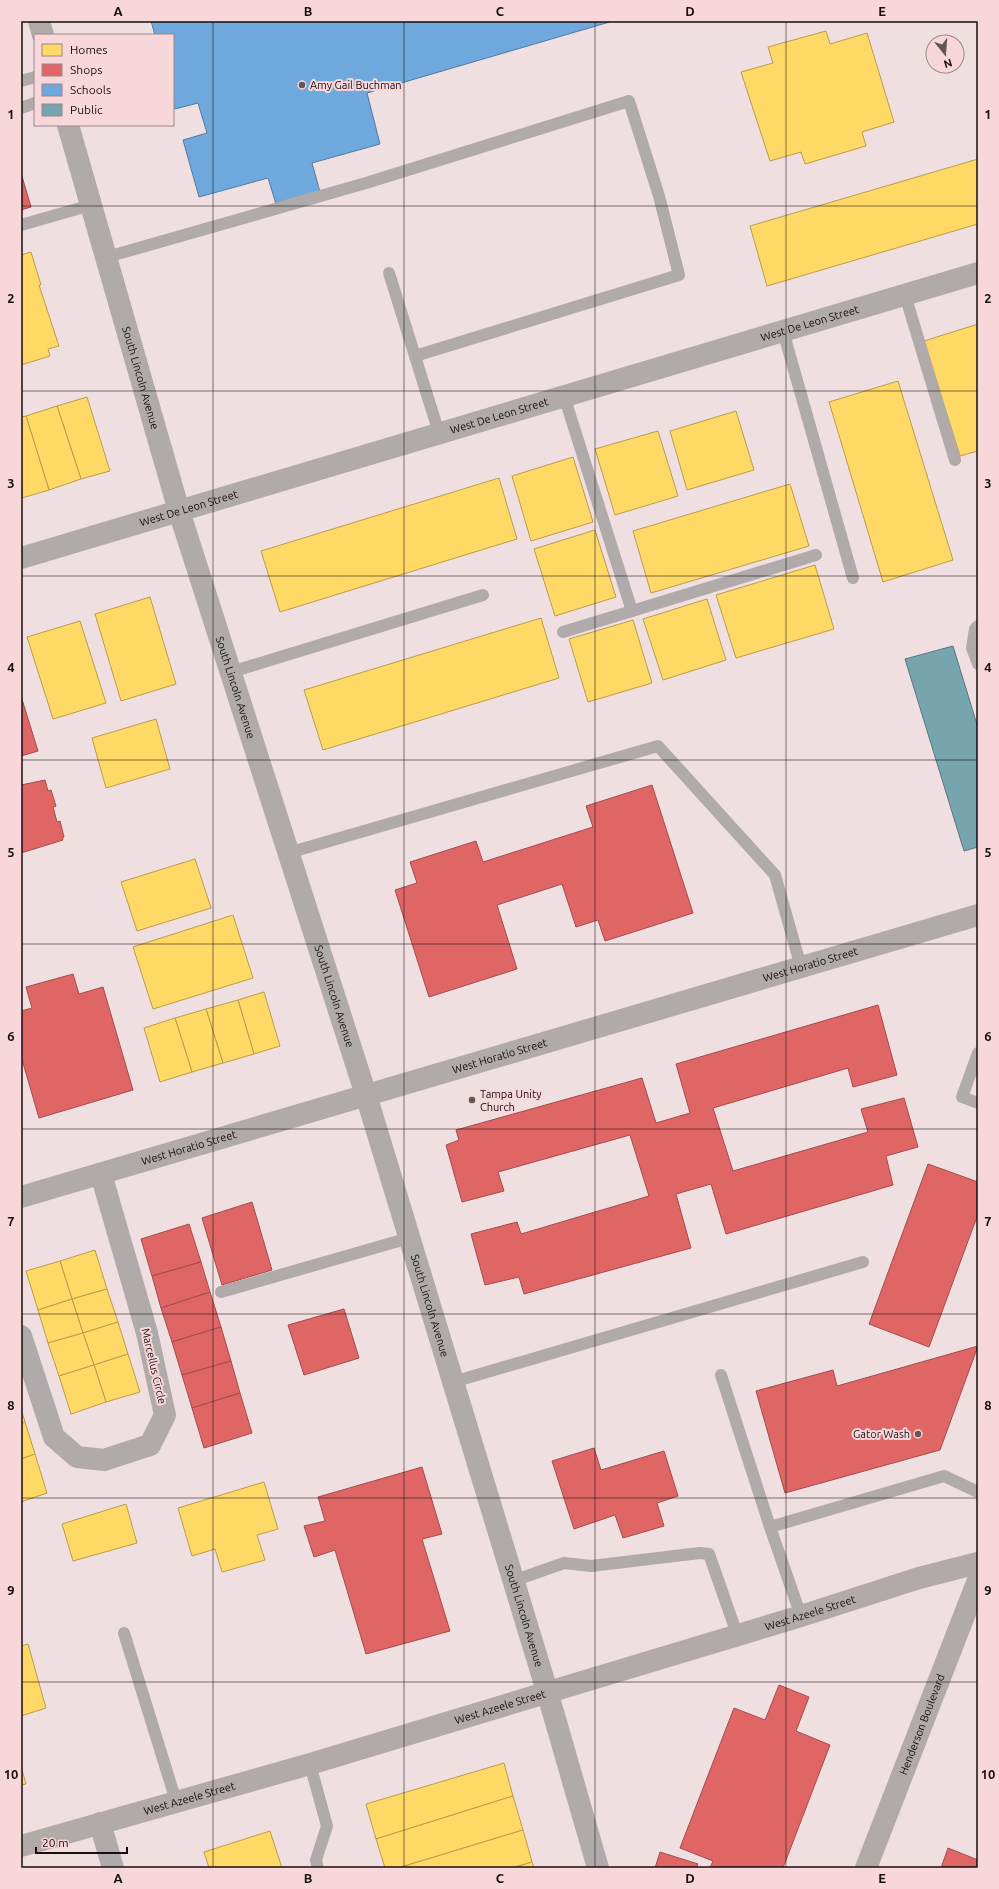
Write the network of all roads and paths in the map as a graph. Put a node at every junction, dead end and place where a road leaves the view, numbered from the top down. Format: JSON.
{"nodes":[{"id":1,"x":39,"y":21,"type":"edge"},
{"id":2,"x":43,"y":34,"type":"edge"},
{"id":3,"x":34,"y":77,"type":"edge"},
{"id":4,"x":21,"y":81,"type":"edge"},
{"id":5,"x":34,"y":104,"type":"edge"},
{"id":6,"x":21,"y":108,"type":"edge"},
{"id":7,"x":68,"y":126,"type":"edge"},
{"id":8,"x":91,"y":205,"type":"junction"},
{"id":9,"x":21,"y":225,"type":"edge"},
{"id":10,"x":107,"y":257,"type":"junction"},
{"id":11,"x":978,"y":273,"type":"edge"},
{"id":12,"x":389,"y":274,"type":"dead end"},
{"id":13,"x":905,"y":295,"type":"junction"},
{"id":14,"x":783,"y":332,"type":"junction"},
{"id":15,"x":415,"y":356,"type":"junction"},
{"id":16,"x":564,"y":396,"type":"junction"},
{"id":17,"x":439,"y":433,"type":"junction"},
{"id":18,"x":955,"y":460,"type":"dead end"},
{"id":19,"x":179,"y":511,"type":"junction"},
{"id":20,"x":816,"y":555,"type":"dead end"},
{"id":21,"x":21,"y":558,"type":"edge"},
{"id":22,"x":853,"y":578,"type":"dead end"},
{"id":23,"x":483,"y":595,"type":"dead end"},
{"id":24,"x":632,"y":611,"type":"junction"},
{"id":25,"x":978,"y":626,"type":"edge"},
{"id":26,"x":563,"y":632,"type":"dead end"},
{"id":27,"x":978,"y":664,"type":"edge"},
{"id":28,"x":231,"y":672,"type":"junction"},
{"id":29,"x":288,"y":853,"type":"junction"},
{"id":30,"x":978,"y":915,"type":"edge"},
{"id":31,"x":800,"y":968,"type":"junction"},
{"id":32,"x":978,"y":1052,"type":"edge"},
{"id":33,"x":366,"y":1095,"type":"junction"},
{"id":34,"x":978,"y":1103,"type":"edge"},
{"id":35,"x":101,"y":1174,"type":"junction"},
{"id":36,"x":21,"y":1197,"type":"edge"},
{"id":37,"x":409,"y":1238,"type":"junction"},
{"id":38,"x":863,"y":1262,"type":"dead end"},
{"id":39,"x":221,"y":1292,"type":"dead end"},
{"id":40,"x":21,"y":1336,"type":"edge"},
{"id":41,"x":721,"y":1375,"type":"dead end"},
{"id":42,"x":453,"y":1382,"type":"junction"},
{"id":43,"x":978,"y":1492,"type":"edge"},
{"id":44,"x":770,"y":1527,"type":"junction"},
{"id":45,"x":978,"y":1563,"type":"edge"},
{"id":46,"x":978,"y":1580,"type":"edge"},
{"id":47,"x":513,"y":1581,"type":"junction"},
{"id":48,"x":801,"y":1616,"type":"junction"},
{"id":49,"x":124,"y":1633,"type":"dead end"},
{"id":50,"x":737,"y":1634,"type":"junction"},
{"id":51,"x":547,"y":1691,"type":"junction"},
{"id":52,"x":310,"y":1764,"type":"junction"},
{"id":53,"x":176,"y":1801,"type":"junction"},
{"id":54,"x":100,"y":1823,"type":"junction"},
{"id":55,"x":21,"y":1846,"type":"edge"},
{"id":56,"x":113,"y":1868,"type":"edge"},
{"id":57,"x":318,"y":1868,"type":"edge"},
{"id":58,"x":598,"y":1868,"type":"edge"},
{"id":59,"x":866,"y":1868,"type":"edge"}],
"edges":[{"from":1,"to":2,"type":"street"},
{"from":3,"to":4,"type":"lane"},
{"from":5,"to":6,"type":"lane"},
{"from":7,"to":8,"type":"street","name":"South Lincoln Avenue"},
{"from":8,"to":9,"type":"lane"},
{"from":8,"to":10,"type":"street","name":"South Lincoln Avenue"},
{"from":10,"to":15,"type":"lane"},
{"from":10,"to":19,"type":"street","name":"South Lincoln Avenue"},
{"from":11,"to":13,"type":"street","name":"West De Leon Street"},
{"from":12,"to":15,"type":"lane"},
{"from":13,"to":14,"type":"street","name":"West De Leon Street"},
{"from":13,"to":18,"type":"lane"},
{"from":14,"to":16,"type":"street","name":"West De Leon Street"},
{"from":14,"to":22,"type":"lane"},
{"from":15,"to":17,"type":"lane"},
{"from":16,"to":17,"type":"street","name":"West De Leon Street"},
{"from":16,"to":24,"type":"lane"},
{"from":17,"to":19,"type":"street","name":"West De Leon Street"},
{"from":19,"to":21,"type":"street","name":"West De Leon Street"},
{"from":19,"to":28,"type":"street","name":"South Lincoln Avenue"},
{"from":20,"to":24,"type":"lane"},
{"from":23,"to":28,"type":"lane"},
{"from":24,"to":26,"type":"lane"},
{"from":25,"to":27,"type":"lane"},
{"from":28,"to":29,"type":"street","name":"South Lincoln Avenue"},
{"from":29,"to":31,"type":"lane"},
{"from":29,"to":33,"type":"street","name":"South Lincoln Avenue"},
{"from":30,"to":31,"type":"street","name":"West Horatio Street"},
{"from":31,"to":33,"type":"street","name":"West Horatio Street"},
{"from":32,"to":34,"type":"lane"},
{"from":33,"to":35,"type":"street","name":"West Horatio Street"},
{"from":33,"to":37,"type":"street","name":"South Lincoln Avenue"},
{"from":35,"to":36,"type":"street","name":"West Horatio Street"},
{"from":35,"to":40,"type":"street","name":"Marcellus Circle"},
{"from":37,"to":39,"type":"lane"},
{"from":37,"to":42,"type":"street","name":"South Lincoln Avenue"},
{"from":38,"to":42,"type":"lane"},
{"from":41,"to":44,"type":"lane"},
{"from":42,"to":47,"type":"street","name":"South Lincoln Avenue"},
{"from":43,"to":44,"type":"lane"},
{"from":44,"to":48,"type":"lane"},
{"from":45,"to":48,"type":"main road","name":"West Azeele Street"},
{"from":46,"to":59,"type":"main road","name":"Henderson Boulevard"},
{"from":47,"to":50,"type":"lane"},
{"from":47,"to":51,"type":"street","name":"South Lincoln Avenue"},
{"from":48,"to":50,"type":"main road","name":"West Azeele Street"},
{"from":49,"to":53,"type":"lane"},
{"from":50,"to":51,"type":"main road","name":"West Azeele Street"},
{"from":51,"to":52,"type":"main road","name":"West Azeele Street"},
{"from":51,"to":58,"type":"street","name":"South Lincoln Avenue"},
{"from":52,"to":53,"type":"main road","name":"West Azeele Street"},
{"from":52,"to":57,"type":"lane"},
{"from":53,"to":54,"type":"main road","name":"West Azeele Street"},
{"from":54,"to":55,"type":"main road","name":"West Azeele Street"},
{"from":54,"to":56,"type":"street"}]}
